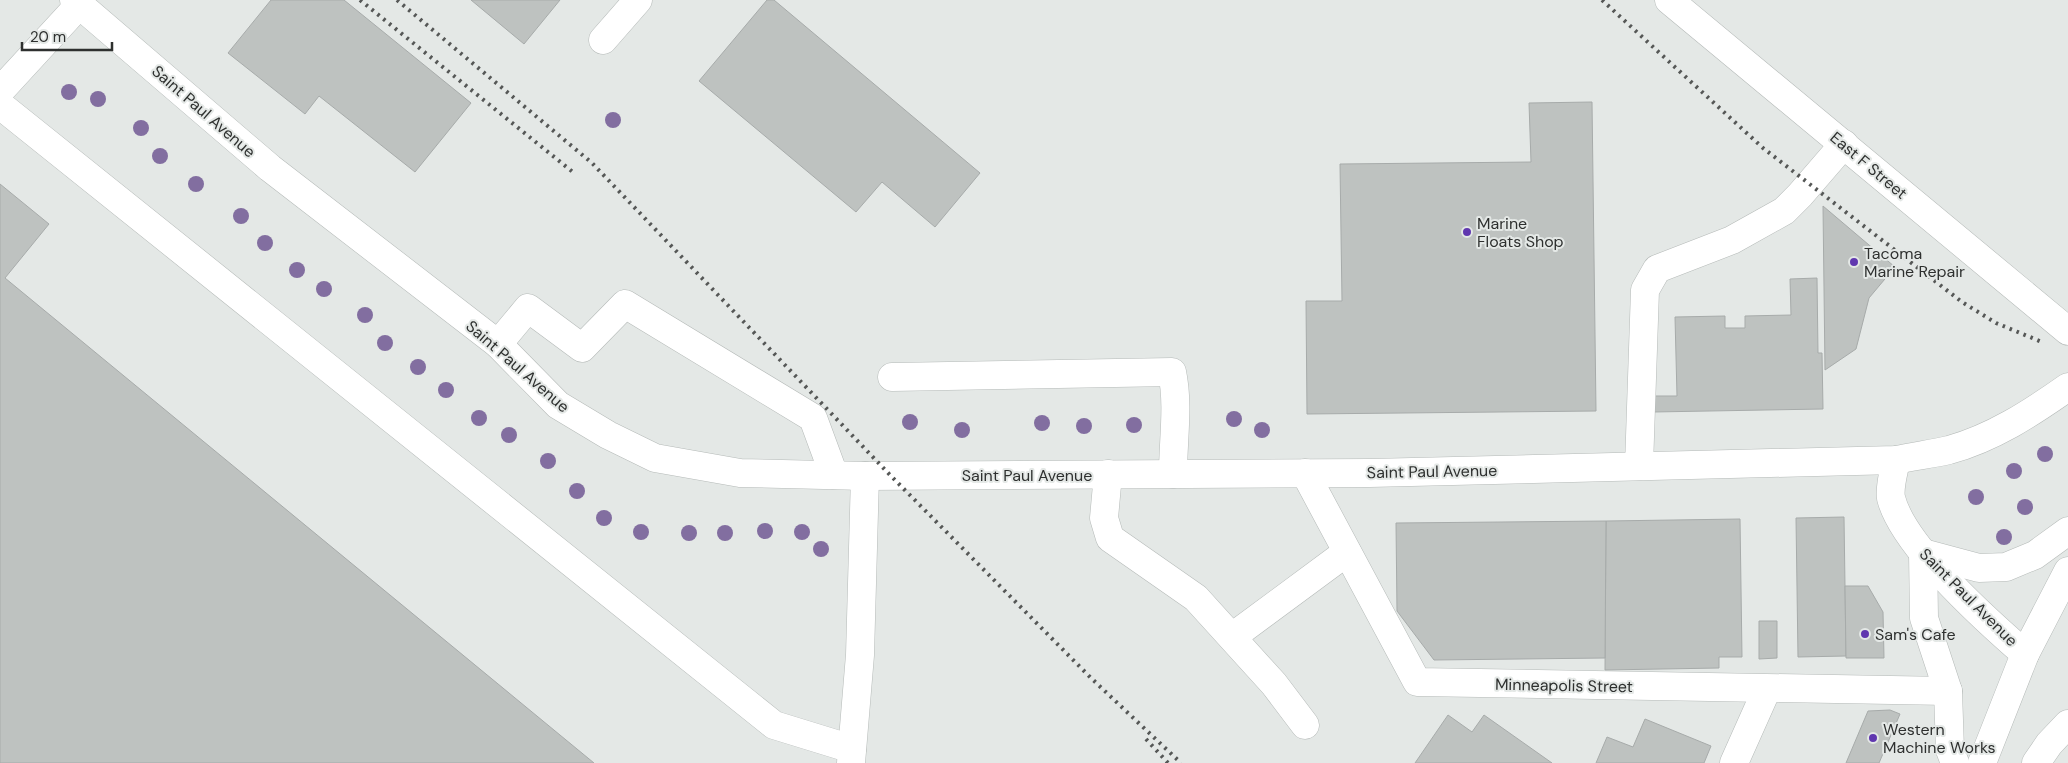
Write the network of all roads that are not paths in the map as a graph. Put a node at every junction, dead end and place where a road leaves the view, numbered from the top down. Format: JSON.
{"nodes":[{"id":1,"x":638,"y":0,"type":"edge"},
{"id":2,"x":1669,"y":0,"type":"edge"},
{"id":3,"x":77,"y":2,"type":"edge"},
{"id":4,"x":603,"y":40,"type":"dead end"},
{"id":5,"x":0,"y":91,"type":"edge"},
{"id":6,"x":0,"y":105,"type":"edge"},
{"id":7,"x":1844,"y":144,"type":"junction"},
{"id":8,"x":2068,"y":331,"type":"edge"},
{"id":9,"x":498,"y":344,"type":"junction"},
{"id":10,"x":892,"y":377,"type":"dead end"},
{"id":11,"x":2068,"y":387,"type":"edge"},
{"id":12,"x":1896,"y":460,"type":"junction"},
{"id":13,"x":1639,"y":466,"type":"junction"},
{"id":14,"x":1305,"y":473,"type":"junction"},
{"id":15,"x":1108,"y":474,"type":"junction"},
{"id":16,"x":1173,"y":474,"type":"junction"},
{"id":17,"x":834,"y":475,"type":"junction"},
{"id":18,"x":865,"y":476,"type":"junction"},
{"id":19,"x":2068,"y":531,"type":"edge"},
{"id":20,"x":1347,"y":552,"type":"junction"},
{"id":21,"x":1923,"y":553,"type":"junction"},
{"id":22,"x":2068,"y":571,"type":"edge"},
{"id":23,"x":2068,"y":578,"type":"edge"},
{"id":24,"x":2049,"y":606,"type":"junction"},
{"id":25,"x":1232,"y":638,"type":"junction"},
{"id":26,"x":2026,"y":654,"type":"junction"},
{"id":27,"x":1767,"y":689,"type":"junction"},
{"id":28,"x":1948,"y":691,"type":"junction"},
{"id":29,"x":2068,"y":724,"type":"edge"},
{"id":30,"x":1305,"y":726,"type":"dead end"},
{"id":31,"x":851,"y":756,"type":"edge"},
{"id":32,"x":1734,"y":763,"type":"edge"},
{"id":33,"x":1955,"y":763,"type":"edge"},
{"id":34,"x":1982,"y":763,"type":"edge"},
{"id":35,"x":2036,"y":763,"type":"edge"}],
"edges":[{"from":1,"to":4,"type":"street"},
{"from":2,"to":7,"type":"street","name":"East F Street"},
{"from":3,"to":5,"type":"street"},
{"from":3,"to":9,"type":"street","name":"Saint Paul Avenue"},
{"from":6,"to":31,"type":"street"},
{"from":7,"to":8,"type":"street","name":"East F Street"},
{"from":7,"to":13,"type":"street"},
{"from":9,"to":17,"type":"street","name":"Saint Paul Avenue"},
{"from":9,"to":17,"type":"street"},
{"from":10,"to":16,"type":"street"},
{"from":11,"to":12,"type":"street"},
{"from":12,"to":13,"type":"street","name":"Saint Paul Avenue"},
{"from":12,"to":21,"type":"street","name":"Saint Paul Avenue"},
{"from":13,"to":14,"type":"street","name":"Saint Paul Avenue"},
{"from":14,"to":16,"type":"street","name":"Saint Paul Avenue"},
{"from":14,"to":20,"type":"street","name":"Minneapolis Street"},
{"from":15,"to":16,"type":"street","name":"Saint Paul Avenue"},
{"from":15,"to":18,"type":"street","name":"Saint Paul Avenue"},
{"from":15,"to":25,"type":"street"},
{"from":17,"to":18,"type":"street","name":"Saint Paul Avenue"},
{"from":18,"to":31,"type":"street"},
{"from":19,"to":21,"type":"street"},
{"from":20,"to":25,"type":"street"},
{"from":20,"to":27,"type":"street","name":"Minneapolis Street"},
{"from":21,"to":26,"type":"street","name":"Saint Paul Avenue"},
{"from":21,"to":28,"type":"street"},
{"from":22,"to":24,"type":"street"},
{"from":23,"to":24,"type":"street"},
{"from":24,"to":26,"type":"street"},
{"from":25,"to":30,"type":"street"},
{"from":26,"to":34,"type":"street"},
{"from":27,"to":28,"type":"street","name":"Minneapolis Street"},
{"from":27,"to":32,"type":"street"},
{"from":28,"to":33,"type":"street"},
{"from":29,"to":35,"type":"street"}]}
